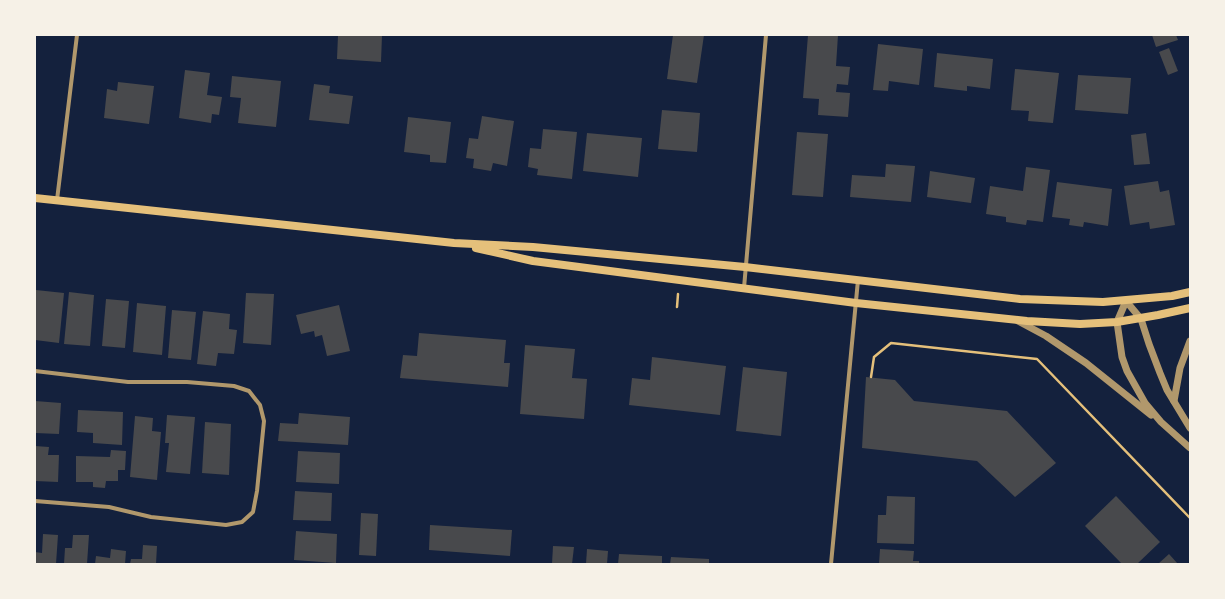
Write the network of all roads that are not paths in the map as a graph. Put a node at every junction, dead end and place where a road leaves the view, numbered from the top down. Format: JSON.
{"nodes":[{"id":1,"x":77,"y":35,"type":"edge"},
{"id":2,"x":766,"y":35,"type":"edge"},
{"id":3,"x":35,"y":198,"type":"edge"},
{"id":4,"x":57,"y":200,"type":"junction"},
{"id":5,"x":454,"y":243,"type":"junction"},
{"id":6,"x":745,"y":267,"type":"junction"},
{"id":7,"x":858,"y":280,"type":"junction"},
{"id":8,"x":744,"y":288,"type":"junction"},
{"id":9,"x":1190,"y":292,"type":"edge"},
{"id":10,"x":1126,"y":301,"type":"junction"},
{"id":11,"x":856,"y":302,"type":"junction"},
{"id":12,"x":1190,"y":308,"type":"edge"},
{"id":13,"x":1141,"y":319,"type":"junction"},
{"id":14,"x":1017,"y":320,"type":"junction"},
{"id":15,"x":1117,"y":322,"type":"junction"},
{"id":16,"x":1190,"y":341,"type":"edge"},
{"id":17,"x":35,"y":371,"type":"edge"},
{"id":18,"x":1174,"y":401,"type":"junction"},
{"id":19,"x":1161,"y":422,"type":"junction"},
{"id":20,"x":1190,"y":428,"type":"edge"},
{"id":21,"x":1190,"y":448,"type":"edge"},
{"id":22,"x":35,"y":501,"type":"edge"},
{"id":23,"x":831,"y":564,"type":"edge"}],
"edges":[{"from":1,"to":4,"type":"street"},
{"from":2,"to":6,"type":"street"},
{"from":3,"to":4,"type":"main road"},
{"from":4,"to":5,"type":"main road"},
{"from":5,"to":6,"type":"main road"},
{"from":5,"to":8,"type":"main road"},
{"from":6,"to":7,"type":"main road"},
{"from":6,"to":8,"type":"street"},
{"from":7,"to":10,"type":"main road"},
{"from":7,"to":11,"type":"street"},
{"from":8,"to":11,"type":"main road"},
{"from":9,"to":10,"type":"main road"},
{"from":10,"to":13,"type":"street"},
{"from":10,"to":15,"type":"street"},
{"from":11,"to":14,"type":"main road"},
{"from":11,"to":23,"type":"street"},
{"from":12,"to":13,"type":"main road"},
{"from":13,"to":15,"type":"main road"},
{"from":13,"to":18,"type":"street"},
{"from":14,"to":15,"type":"main road"},
{"from":14,"to":19,"type":"street"},
{"from":15,"to":19,"type":"street"},
{"from":16,"to":18,"type":"street"},
{"from":17,"to":22,"type":"street"},
{"from":18,"to":20,"type":"street"},
{"from":19,"to":21,"type":"street"}]}
